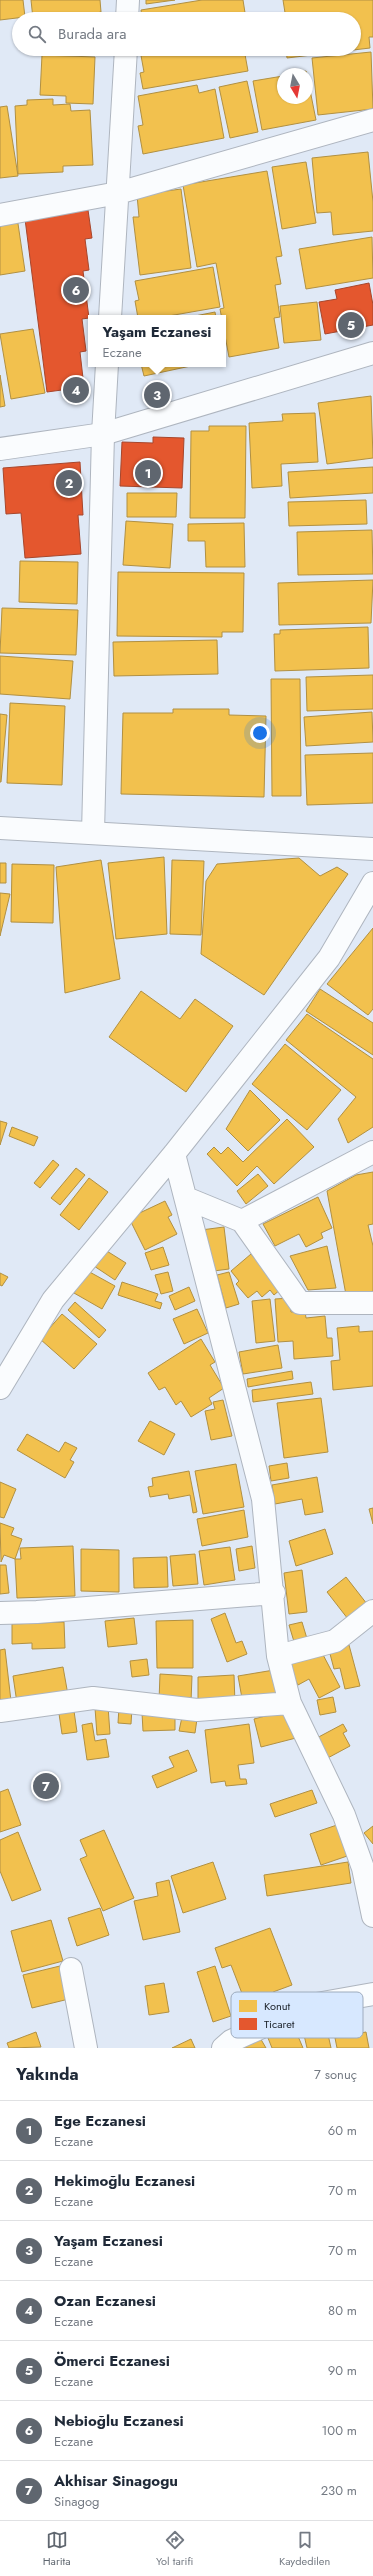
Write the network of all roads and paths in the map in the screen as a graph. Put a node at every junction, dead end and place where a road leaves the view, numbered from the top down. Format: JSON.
{"nodes":[{"id":1,"x":128,"y":0,"type":"edge"},
{"id":2,"x":127,"y":12,"type":"edge"},
{"id":3,"x":126,"y":56,"type":"edge"},
{"id":4,"x":373,"y":120,"type":"edge"},
{"id":5,"x":118,"y":193,"type":"junction"},
{"id":6,"x":0,"y":215,"type":"edge"},
{"id":7,"x":110,"y":315,"type":"edge"},
{"id":8,"x":373,"y":353,"type":"edge"},
{"id":9,"x":107,"y":367,"type":"edge"},
{"id":10,"x":103,"y":434,"type":"junction"},
{"id":11,"x":0,"y":449,"type":"edge"},
{"id":12,"x":0,"y":828,"type":"edge"},
{"id":13,"x":93,"y":833,"type":"junction"},
{"id":14,"x":373,"y":849,"type":"edge"},
{"id":15,"x":373,"y":883,"type":"edge"},
{"id":16,"x":373,"y":1152,"type":"edge"},
{"id":17,"x":174,"y":1154,"type":"junction"},
{"id":18,"x":186,"y":1198,"type":"junction"},
{"id":19,"x":242,"y":1221,"type":"junction"},
{"id":20,"x":373,"y":1303,"type":"edge"},
{"id":21,"x":0,"y":1388,"type":"edge"},
{"id":22,"x":274,"y":1593,"type":"junction"},
{"id":23,"x":373,"y":1611,"type":"edge"},
{"id":24,"x":0,"y":1613,"type":"edge"},
{"id":25,"x":278,"y":1656,"type":"junction"},
{"id":26,"x":290,"y":1703,"type":"junction"},
{"id":27,"x":0,"y":1711,"type":"edge"},
{"id":28,"x":373,"y":1916,"type":"edge"},
{"id":29,"x":71,"y":1969,"type":"dead end"},
{"id":30,"x":373,"y":1994,"type":"edge"},
{"id":31,"x":363,"y":1996,"type":"edge"},
{"id":32,"x":238,"y":2038,"type":"edge"},
{"id":33,"x":86,"y":2048,"type":"edge"},
{"id":34,"x":223,"y":2048,"type":"edge"}],
"edges":[{"from":1,"to":2,"type":"street"},
{"from":3,"to":5,"type":"street"},
{"from":4,"to":5,"type":"street"},
{"from":5,"to":6,"type":"street"},
{"from":5,"to":7,"type":"street"},
{"from":8,"to":10,"type":"street"},
{"from":9,"to":10,"type":"street"},
{"from":10,"to":11,"type":"street"},
{"from":10,"to":13,"type":"street"},
{"from":12,"to":13,"type":"street"},
{"from":13,"to":14,"type":"street"},
{"from":15,"to":17,"type":"street"},
{"from":16,"to":19,"type":"street"},
{"from":17,"to":18,"type":"street"},
{"from":17,"to":21,"type":"street"},
{"from":18,"to":19,"type":"street"},
{"from":18,"to":22,"type":"street"},
{"from":19,"to":20,"type":"street"},
{"from":22,"to":24,"type":"street"},
{"from":22,"to":25,"type":"street"},
{"from":23,"to":25,"type":"street"},
{"from":25,"to":26,"type":"street"},
{"from":26,"to":27,"type":"street"},
{"from":26,"to":28,"type":"street"},
{"from":29,"to":33,"type":"street"},
{"from":30,"to":31,"type":"street"},
{"from":32,"to":34,"type":"street"}]}
